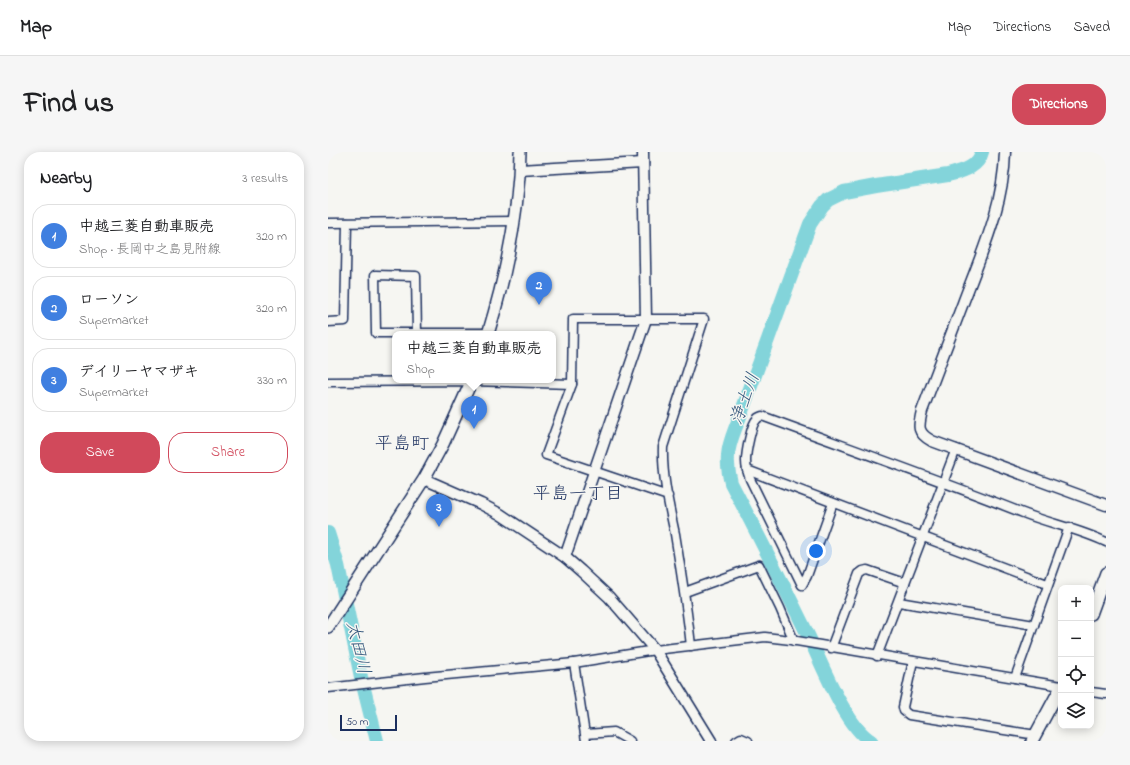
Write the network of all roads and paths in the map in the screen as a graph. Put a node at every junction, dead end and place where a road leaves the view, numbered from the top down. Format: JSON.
{"nodes":[{"id":1,"x":520,"y":152,"type":"edge"},
{"id":2,"x":643,"y":152,"type":"edge"},
{"id":3,"x":1005,"y":152,"type":"edge"},
{"id":4,"x":643,"y":163,"type":"junction"},
{"id":5,"x":520,"y":170,"type":"junction"},
{"id":6,"x":515,"y":221,"type":"junction"},
{"id":7,"x":328,"y":223,"type":"edge"},
{"id":8,"x":347,"y":223,"type":"junction"},
{"id":9,"x":646,"y":319,"type":"junction"},
{"id":10,"x":328,"y":322,"type":"edge"},
{"id":11,"x":417,"y":331,"type":"edge"},
{"id":12,"x":489,"y":331,"type":"edge"},
{"id":13,"x":392,"y":333,"type":"edge"},
{"id":14,"x":328,"y":382,"type":"edge"},
{"id":15,"x":392,"y":382,"type":"edge"},
{"id":16,"x":471,"y":383,"type":"edge"},
{"id":17,"x":539,"y":383,"type":"edge"},
{"id":18,"x":572,"y":384,"type":"junction"},
{"id":19,"x":956,"y":449,"type":"junction"},
{"id":20,"x":747,"y":470,"type":"junction"},
{"id":21,"x":594,"y":472,"type":"junction"},
{"id":22,"x":424,"y":479,"type":"junction"},
{"id":23,"x":943,"y":482,"type":"junction"},
{"id":24,"x":668,"y":496,"type":"junction"},
{"id":25,"x":833,"y":503,"type":"junction"},
{"id":26,"x":1106,"y":505,"type":"edge"},
{"id":27,"x":1069,"y":527,"type":"junction"},
{"id":28,"x":923,"y":537,"type":"junction"},
{"id":29,"x":1106,"y":542,"type":"edge"},
{"id":30,"x":565,"y":557,"type":"junction"},
{"id":31,"x":1106,"y":573,"type":"edge"},
{"id":32,"x":905,"y":583,"type":"junction"},
{"id":33,"x":1047,"y":584,"type":"junction"},
{"id":34,"x":685,"y":592,"type":"junction"},
{"id":35,"x":899,"y":602,"type":"junction"},
{"id":36,"x":1094,"y":606,"type":"edge"},
{"id":37,"x":1034,"y":625,"type":"junction"},
{"id":38,"x":328,"y":627,"type":"edge"},
{"id":39,"x":794,"y":641,"type":"junction"},
{"id":40,"x":692,"y":646,"type":"junction"},
{"id":41,"x":829,"y":647,"type":"junction"},
{"id":42,"x":655,"y":650,"type":"junction"},
{"id":43,"x":877,"y":656,"type":"junction"},
{"id":44,"x":913,"y":661,"type":"junction"},
{"id":45,"x":574,"y":663,"type":"junction"},
{"id":46,"x":1015,"y":678,"type":"junction"},
{"id":47,"x":1058,"y":686,"type":"edge"},
{"id":48,"x":332,"y":688,"type":"edge"},
{"id":49,"x":1094,"y":692,"type":"edge"},
{"id":50,"x":1058,"y":693,"type":"edge"},
{"id":51,"x":1106,"y":694,"type":"edge"},
{"id":52,"x":586,"y":737,"type":"edge"},
{"id":53,"x":1034,"y":738,"type":"edge"},
{"id":54,"x":630,"y":741,"type":"edge"},
{"id":55,"x":711,"y":741,"type":"edge"},
{"id":56,"x":736,"y":741,"type":"edge"},
{"id":57,"x":748,"y":741,"type":"edge"}],
"edges":[{"from":1,"to":5,"type":"main road"},
{"from":2,"to":4,"type":"street"},
{"from":3,"to":19,"type":"street"},
{"from":4,"to":5,"type":"street"},
{"from":4,"to":9,"type":"street"},
{"from":5,"to":6,"type":"main road"},
{"from":6,"to":8,"type":"street"},
{"from":6,"to":12,"type":"main road"},
{"from":7,"to":8,"type":"street"},
{"from":8,"to":10,"type":"street"},
{"from":9,"to":18,"type":"street"},
{"from":9,"to":21,"type":"street"},
{"from":9,"to":24,"type":"street"},
{"from":11,"to":13,"type":"street"},
{"from":14,"to":15,"type":"street"},
{"from":16,"to":22,"type":"main road"},
{"from":17,"to":18,"type":"street"},
{"from":18,"to":21,"type":"street"},
{"from":19,"to":23,"type":"street"},
{"from":19,"to":26,"type":"street"},
{"from":20,"to":23,"type":"street"},
{"from":20,"to":25,"type":"street"},
{"from":20,"to":25,"type":"street"},
{"from":21,"to":24,"type":"street"},
{"from":21,"to":30,"type":"street"},
{"from":22,"to":30,"type":"street"},
{"from":22,"to":38,"type":"main road"},
{"from":23,"to":27,"type":"street"},
{"from":23,"to":28,"type":"street"},
{"from":24,"to":34,"type":"street"},
{"from":25,"to":28,"type":"street"},
{"from":27,"to":29,"type":"street"},
{"from":27,"to":33,"type":"street"},
{"from":28,"to":32,"type":"street"},
{"from":28,"to":33,"type":"street"},
{"from":30,"to":42,"type":"street"},
{"from":31,"to":36,"type":"main road"},
{"from":32,"to":35,"type":"street"},
{"from":32,"to":41,"type":"street"},
{"from":33,"to":37,"type":"street"},
{"from":34,"to":39,"type":"street"},
{"from":34,"to":40,"type":"street"},
{"from":35,"to":37,"type":"street"},
{"from":35,"to":43,"type":"street"},
{"from":37,"to":46,"type":"street"},
{"from":39,"to":40,"type":"street"},
{"from":39,"to":41,"type":"street"},
{"from":40,"to":42,"type":"street"},
{"from":41,"to":43,"type":"street"},
{"from":42,"to":45,"type":"street"},
{"from":42,"to":55,"type":"street"},
{"from":43,"to":44,"type":"street"},
{"from":44,"to":46,"type":"street"},
{"from":44,"to":53,"type":"street"},
{"from":45,"to":48,"type":"street"},
{"from":45,"to":52,"type":"street"},
{"from":46,"to":47,"type":"street"},
{"from":49,"to":51,"type":"street"},
{"from":50,"to":53,"type":"main road"},
{"from":52,"to":54,"type":"street"},
{"from":56,"to":57,"type":"street"}]}
